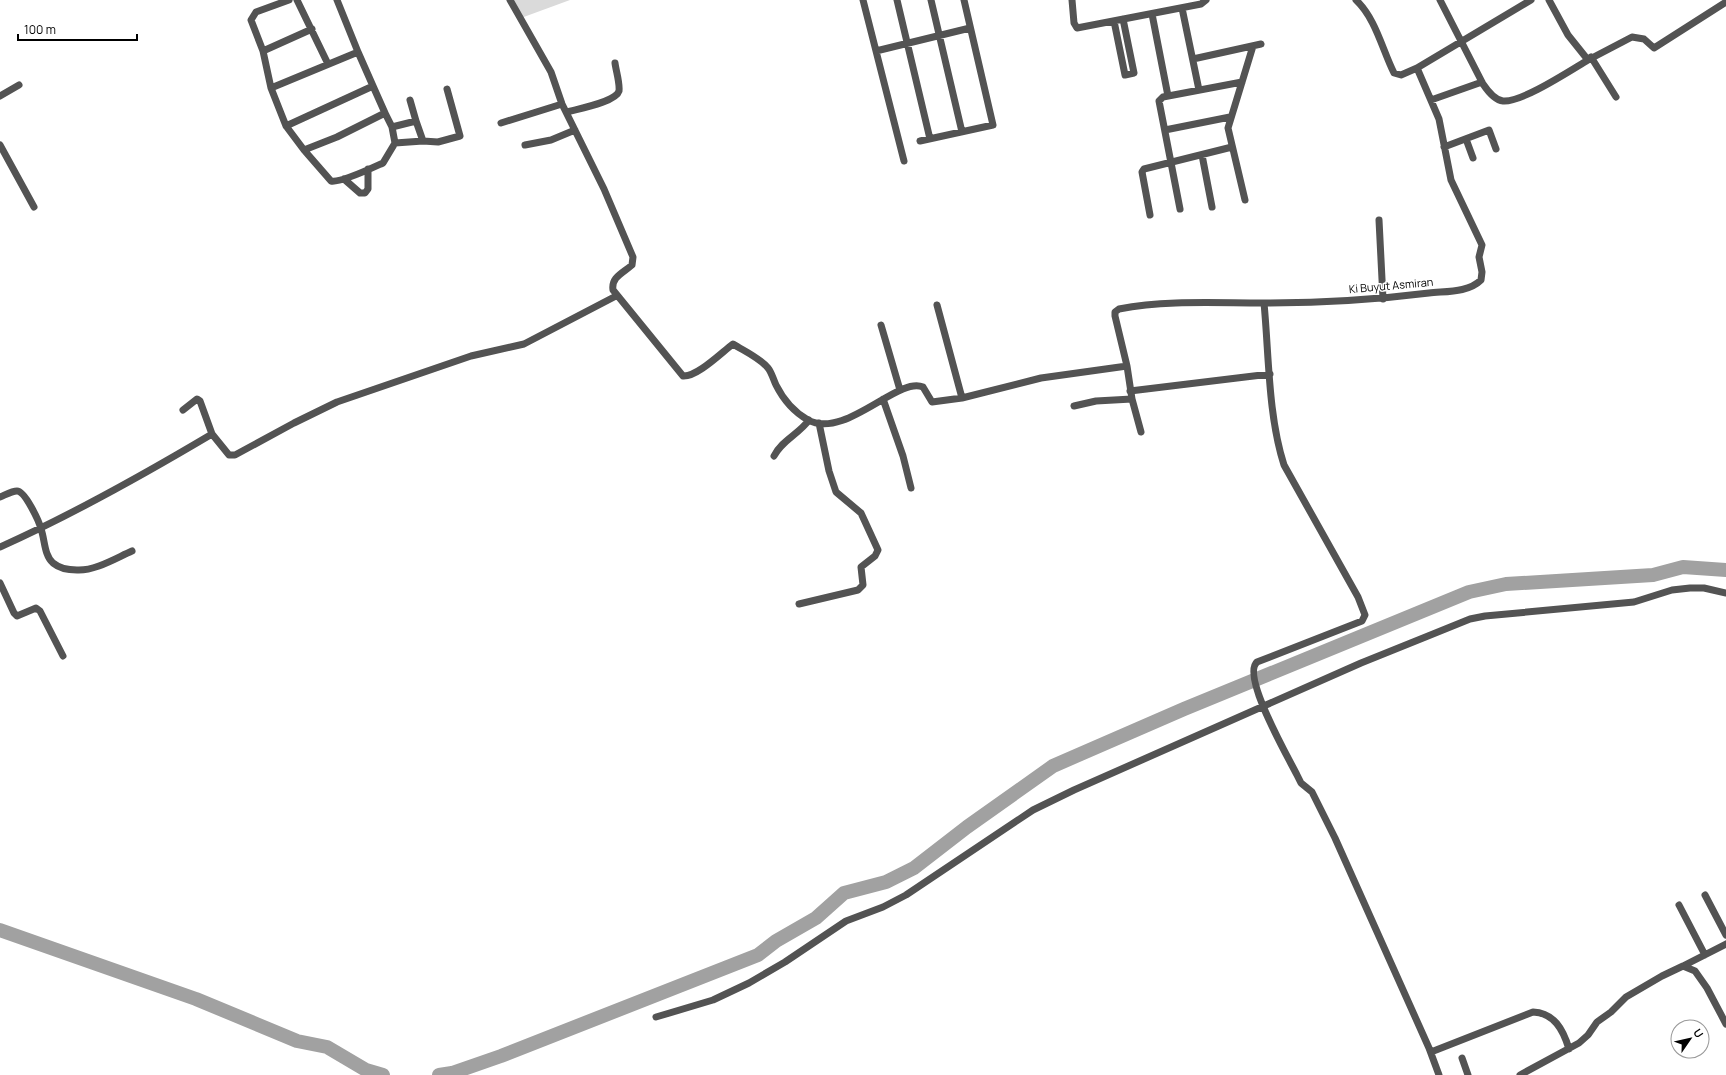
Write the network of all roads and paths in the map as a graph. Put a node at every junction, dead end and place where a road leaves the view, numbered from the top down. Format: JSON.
{"nodes":[{"id":1,"x":290,"y":0,"type":"edge"},
{"id":2,"x":297,"y":0,"type":"edge"},
{"id":3,"x":337,"y":0,"type":"edge"},
{"id":4,"x":510,"y":0,"type":"edge"},
{"id":5,"x":863,"y":0,"type":"edge"},
{"id":6,"x":897,"y":0,"type":"edge"},
{"id":7,"x":931,"y":0,"type":"edge"},
{"id":8,"x":964,"y":0,"type":"edge"},
{"id":9,"x":1072,"y":0,"type":"edge"},
{"id":10,"x":1206,"y":0,"type":"edge"},
{"id":11,"x":1356,"y":0,"type":"edge"},
{"id":12,"x":1440,"y":0,"type":"edge"},
{"id":13,"x":1531,"y":0,"type":"edge"},
{"id":14,"x":1549,"y":0,"type":"edge"},
{"id":15,"x":1726,"y":2,"type":"edge"},
{"id":16,"x":1182,"y":8,"type":"junction"},
{"id":17,"x":1152,"y":14,"type":"junction"},
{"id":18,"x":1123,"y":19,"type":"junction"},
{"id":19,"x":1114,"y":21,"type":"junction"},
{"id":20,"x":970,"y":28,"type":"junction"},
{"id":21,"x":312,"y":29,"type":"junction"},
{"id":22,"x":939,"y":36,"type":"junction"},
{"id":23,"x":1462,"y":41,"type":"junction"},
{"id":24,"x":908,"y":44,"type":"junction"},
{"id":25,"x":1261,"y":44,"type":"dead end"},
{"id":26,"x":1253,"y":46,"type":"junction"},
{"id":27,"x":263,"y":51,"type":"junction"},
{"id":28,"x":876,"y":51,"type":"junction"},
{"id":29,"x":358,"y":52,"type":"junction"},
{"id":30,"x":1193,"y":59,"type":"junction"},
{"id":31,"x":1590,"y":59,"type":"junction"},
{"id":32,"x":615,"y":63,"type":"dead end"},
{"id":33,"x":328,"y":64,"type":"junction"},
{"id":34,"x":1417,"y":68,"type":"junction"},
{"id":35,"x":1242,"y":82,"type":"junction"},
{"id":36,"x":1482,"y":82,"type":"junction"},
{"id":37,"x":19,"y":85,"type":"dead end"},
{"id":38,"x":373,"y":86,"type":"junction"},
{"id":39,"x":271,"y":88,"type":"junction"},
{"id":40,"x":447,"y":89,"type":"dead end"},
{"id":41,"x":1199,"y":90,"type":"junction"},
{"id":42,"x":0,"y":96,"type":"edge"},
{"id":43,"x":1168,"y":96,"type":"junction"},
{"id":44,"x":1616,"y":97,"type":"dead end"},
{"id":45,"x":410,"y":100,"type":"dead end"},
{"id":46,"x":1432,"y":100,"type":"junction"},
{"id":47,"x":562,"y":104,"type":"junction"},
{"id":48,"x":567,"y":112,"type":"junction"},
{"id":49,"x":385,"y":113,"type":"junction"},
{"id":50,"x":1230,"y":117,"type":"junction"},
{"id":51,"x":416,"y":121,"type":"junction"},
{"id":52,"x":501,"y":123,"type":"dead end"},
{"id":53,"x":286,"y":126,"type":"junction"},
{"id":54,"x":392,"y":128,"type":"junction"},
{"id":55,"x":575,"y":130,"type":"junction"},
{"id":56,"x":1165,"y":130,"type":"junction"},
{"id":57,"x":962,"y":132,"type":"junction"},
{"id":58,"x":930,"y":139,"type":"junction"},
{"id":59,"x":1466,"y":139,"type":"junction"},
{"id":60,"x":423,"y":141,"type":"junction"},
{"id":61,"x":920,"y":141,"type":"dead end"},
{"id":62,"x":395,"y":143,"type":"junction"},
{"id":63,"x":0,"y":145,"type":"edge"},
{"id":64,"x":524,"y":145,"type":"dead end"},
{"id":65,"x":1232,"y":147,"type":"junction"},
{"id":66,"x":1444,"y":147,"type":"junction"},
{"id":67,"x":1496,"y":149,"type":"dead end"},
{"id":68,"x":304,"y":150,"type":"junction"},
{"id":69,"x":1202,"y":155,"type":"junction"},
{"id":70,"x":1473,"y":158,"type":"dead end"},
{"id":71,"x":904,"y":161,"type":"dead end"},
{"id":72,"x":1171,"y":162,"type":"junction"},
{"id":73,"x":368,"y":170,"type":"junction"},
{"id":74,"x":344,"y":179,"type":"junction"},
{"id":75,"x":1245,"y":200,"type":"dead end"},
{"id":76,"x":34,"y":207,"type":"dead end"},
{"id":77,"x":1212,"y":207,"type":"dead end"},
{"id":78,"x":1180,"y":209,"type":"dead end"},
{"id":79,"x":1150,"y":215,"type":"dead end"},
{"id":80,"x":1379,"y":220,"type":"dead end"},
{"id":81,"x":616,"y":296,"type":"junction"},
{"id":82,"x":1382,"y":299,"type":"junction"},
{"id":83,"x":1264,"y":303,"type":"junction"},
{"id":84,"x":937,"y":305,"type":"dead end"},
{"id":85,"x":881,"y":325,"type":"dead end"},
{"id":86,"x":1127,"y":366,"type":"junction"},
{"id":87,"x":1270,"y":374,"type":"junction"},
{"id":88,"x":900,"y":390,"type":"junction"},
{"id":89,"x":1130,"y":391,"type":"junction"},
{"id":90,"x":962,"y":398,"type":"junction"},
{"id":91,"x":883,"y":399,"type":"junction"},
{"id":92,"x":1132,"y":399,"type":"junction"},
{"id":93,"x":1074,"y":406,"type":"dead end"},
{"id":94,"x":183,"y":410,"type":"dead end"},
{"id":95,"x":809,"y":420,"type":"junction"},
{"id":96,"x":819,"y":423,"type":"junction"},
{"id":97,"x":1141,"y":432,"type":"dead end"},
{"id":98,"x":212,"y":434,"type":"junction"},
{"id":99,"x":774,"y":456,"type":"dead end"},
{"id":100,"x":911,"y":488,"type":"dead end"},
{"id":101,"x":0,"y":498,"type":"edge"},
{"id":102,"x":41,"y":528,"type":"junction"},
{"id":103,"x":0,"y":546,"type":"edge"},
{"id":104,"x":132,"y":551,"type":"dead end"},
{"id":105,"x":0,"y":583,"type":"edge"},
{"id":106,"x":1726,"y":593,"type":"edge"},
{"id":107,"x":799,"y":604,"type":"dead end"},
{"id":108,"x":63,"y":656,"type":"dead end"},
{"id":109,"x":1261,"y":702,"type":"junction"},
{"id":110,"x":1705,"y":895,"type":"dead end"},
{"id":111,"x":1679,"y":905,"type":"dead end"},
{"id":112,"x":1726,"y":935,"type":"edge"},
{"id":113,"x":1726,"y":944,"type":"edge"},
{"id":114,"x":1705,"y":955,"type":"junction"},
{"id":115,"x":1683,"y":966,"type":"junction"},
{"id":116,"x":656,"y":1017,"type":"dead end"},
{"id":117,"x":1726,"y":1024,"type":"edge"},
{"id":118,"x":1569,"y":1049,"type":"junction"},
{"id":119,"x":1431,"y":1052,"type":"junction"},
{"id":120,"x":1462,"y":1058,"type":"dead end"},
{"id":121,"x":1439,"y":1075,"type":"edge"},
{"id":122,"x":1468,"y":1075,"type":"edge"},
{"id":123,"x":1520,"y":1075,"type":"edge"}],
"edges":[{"from":1,"to":27,"type":"street"},
{"from":2,"to":21,"type":"street"},
{"from":3,"to":29,"type":"street"},
{"from":4,"to":47,"type":"street"},
{"from":5,"to":28,"type":"street"},
{"from":6,"to":24,"type":"street"},
{"from":7,"to":22,"type":"street"},
{"from":8,"to":20,"type":"street"},
{"from":9,"to":19,"type":"street"},
{"from":10,"to":16,"type":"street"},
{"from":11,"to":34,"type":"street"},
{"from":12,"to":23,"type":"street"},
{"from":13,"to":23,"type":"street"},
{"from":14,"to":31,"type":"street"},
{"from":15,"to":31,"type":"street"},
{"from":16,"to":17,"type":"street"},
{"from":16,"to":30,"type":"street"},
{"from":17,"to":18,"type":"street"},
{"from":17,"to":43,"type":"street"},
{"from":18,"to":19,"type":"street"},
{"from":18,"to":19,"type":"street"},
{"from":20,"to":22,"type":"street"},
{"from":20,"to":57,"type":"street"},
{"from":21,"to":27,"type":"street"},
{"from":21,"to":33,"type":"street"},
{"from":22,"to":24,"type":"street"},
{"from":22,"to":57,"type":"street"},
{"from":23,"to":34,"type":"street"},
{"from":23,"to":36,"type":"street"},
{"from":24,"to":28,"type":"street"},
{"from":24,"to":58,"type":"street"},
{"from":25,"to":26,"type":"street"},
{"from":26,"to":30,"type":"street"},
{"from":26,"to":35,"type":"street"},
{"from":27,"to":39,"type":"street"},
{"from":28,"to":71,"type":"street"},
{"from":29,"to":33,"type":"street"},
{"from":29,"to":38,"type":"street"},
{"from":30,"to":41,"type":"street"},
{"from":31,"to":36,"type":"street"},
{"from":31,"to":44,"type":"street"},
{"from":32,"to":48,"type":"street"},
{"from":33,"to":39,"type":"street"},
{"from":34,"to":46,"type":"street","name":"Ki Buyut Asmiran"},
{"from":35,"to":41,"type":"street"},
{"from":35,"to":50,"type":"street"},
{"from":36,"to":46,"type":"street"},
{"from":37,"to":42,"type":"street"},
{"from":38,"to":49,"type":"street"},
{"from":38,"to":53,"type":"street"},
{"from":39,"to":53,"type":"street"},
{"from":40,"to":60,"type":"street"},
{"from":41,"to":43,"type":"street"},
{"from":43,"to":56,"type":"street"},
{"from":45,"to":51,"type":"street"},
{"from":46,"to":66,"type":"street","name":"Ki Buyut Asmiran"},
{"from":47,"to":48,"type":"street"},
{"from":47,"to":52,"type":"street"},
{"from":48,"to":55,"type":"street"},
{"from":49,"to":54,"type":"street"},
{"from":49,"to":68,"type":"street"},
{"from":50,"to":56,"type":"street"},
{"from":50,"to":65,"type":"street"},
{"from":51,"to":54,"type":"street"},
{"from":51,"to":60,"type":"street"},
{"from":53,"to":68,"type":"street"},
{"from":54,"to":62,"type":"street"},
{"from":55,"to":64,"type":"street"},
{"from":55,"to":81,"type":"street"},
{"from":56,"to":72,"type":"street"},
{"from":57,"to":58,"type":"street"},
{"from":58,"to":61,"type":"street"},
{"from":59,"to":66,"type":"street"},
{"from":59,"to":67,"type":"street"},
{"from":59,"to":70,"type":"street"},
{"from":60,"to":62,"type":"street"},
{"from":62,"to":73,"type":"street"},
{"from":63,"to":76,"type":"street"},
{"from":65,"to":69,"type":"street"},
{"from":65,"to":75,"type":"street"},
{"from":66,"to":82,"type":"street","name":"Ki Buyut Asmiran"},
{"from":68,"to":74,"type":"street"},
{"from":69,"to":72,"type":"street"},
{"from":69,"to":77,"type":"street"},
{"from":72,"to":78,"type":"street"},
{"from":72,"to":79,"type":"street"},
{"from":73,"to":74,"type":"street"},
{"from":73,"to":74,"type":"street"},
{"from":80,"to":82,"type":"street"},
{"from":81,"to":95,"type":"street"},
{"from":81,"to":98,"type":"street"},
{"from":82,"to":83,"type":"street","name":"Ki Buyut Asmiran"},
{"from":83,"to":86,"type":"street","name":"Ki Buyut Asmiran"},
{"from":83,"to":87,"type":"street"},
{"from":84,"to":90,"type":"street"},
{"from":85,"to":88,"type":"street"},
{"from":86,"to":89,"type":"street","name":"Ki Buyut Asmiran"},
{"from":86,"to":90,"type":"street"},
{"from":87,"to":89,"type":"street"},
{"from":87,"to":109,"type":"street"},
{"from":88,"to":90,"type":"street"},
{"from":88,"to":91,"type":"street"},
{"from":89,"to":92,"type":"street","name":"Ki Buyut Asmiran"},
{"from":91,"to":96,"type":"street"},
{"from":91,"to":100,"type":"street"},
{"from":92,"to":93,"type":"street"},
{"from":92,"to":97,"type":"street","name":"Ki Buyut Asmiran"},
{"from":94,"to":98,"type":"street"},
{"from":95,"to":96,"type":"street"},
{"from":95,"to":99,"type":"street"},
{"from":96,"to":107,"type":"street"},
{"from":98,"to":102,"type":"street"},
{"from":101,"to":102,"type":"street"},
{"from":102,"to":103,"type":"street"},
{"from":102,"to":104,"type":"street"},
{"from":105,"to":108,"type":"street"},
{"from":106,"to":109,"type":"street"},
{"from":109,"to":116,"type":"street"},
{"from":109,"to":119,"type":"street"},
{"from":110,"to":112,"type":"street"},
{"from":111,"to":114,"type":"street"},
{"from":113,"to":114,"type":"street"},
{"from":114,"to":115,"type":"street"},
{"from":115,"to":117,"type":"street"},
{"from":115,"to":118,"type":"street"},
{"from":118,"to":119,"type":"street"},
{"from":118,"to":123,"type":"street"},
{"from":119,"to":121,"type":"street"},
{"from":120,"to":122,"type":"street"}]}
